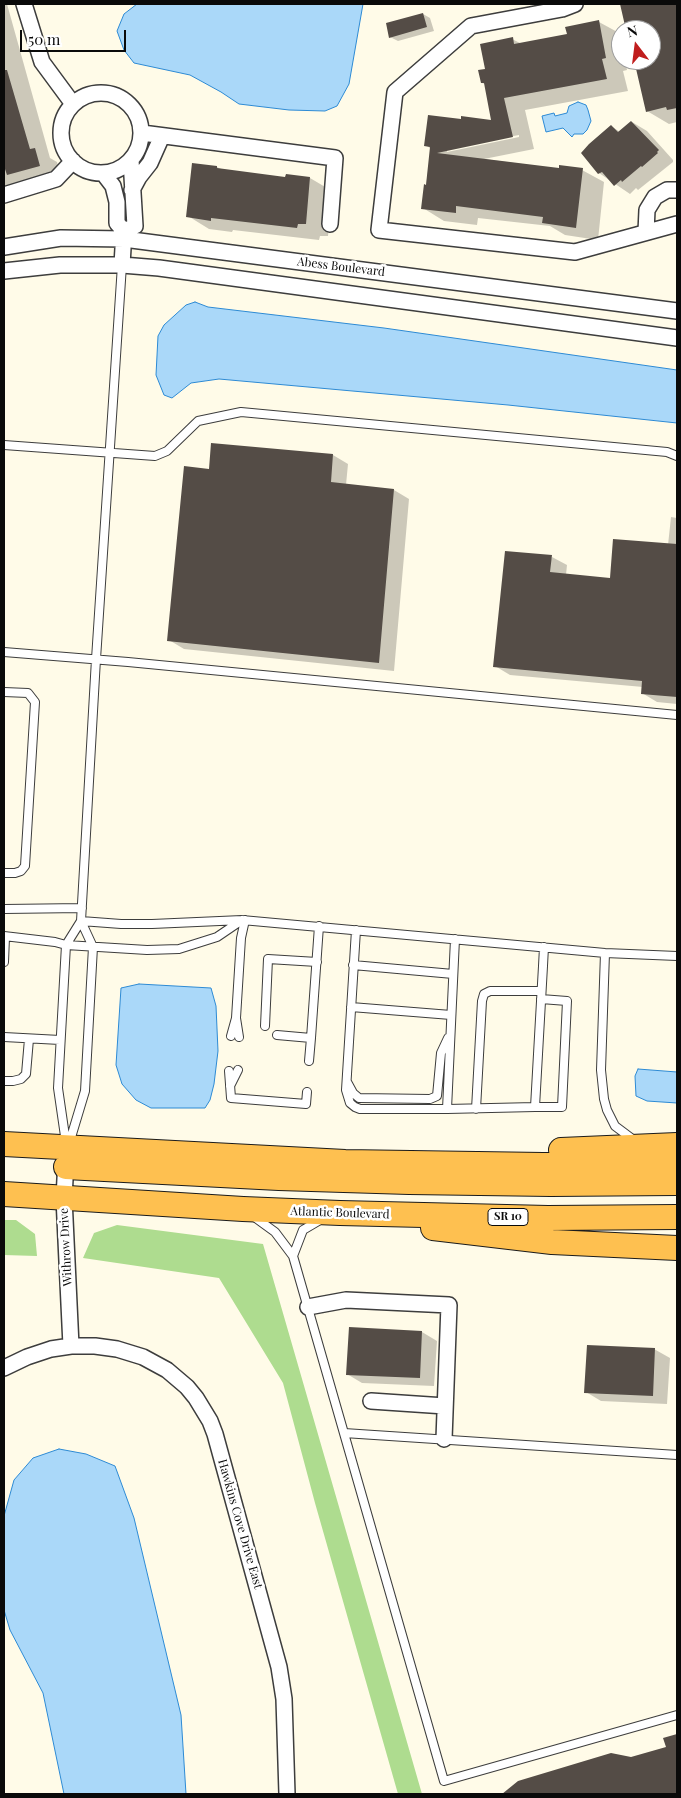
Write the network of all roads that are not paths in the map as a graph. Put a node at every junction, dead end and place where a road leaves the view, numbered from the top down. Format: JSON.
{"nodes":[{"id":1,"x":24,"y":4,"type":"edge"},
{"id":2,"x":574,"y":4,"type":"edge"},
{"id":3,"x":73,"y":104,"type":"junction"},
{"id":4,"x":142,"y":133,"type":"junction"},
{"id":5,"x":162,"y":136,"type":"junction"},
{"id":6,"x":131,"y":160,"type":"junction"},
{"id":7,"x":73,"y":161,"type":"junction"},
{"id":8,"x":103,"y":173,"type":"junction"},
{"id":9,"x":132,"y":190,"type":"junction"},
{"id":10,"x":677,"y":190,"type":"edge"},
{"id":11,"x":4,"y":195,"type":"edge"},
{"id":12,"x":330,"y":224,"type":"dead end"},
{"id":13,"x":677,"y":224,"type":"edge"},
{"id":14,"x":646,"y":232,"type":"junction"},
{"id":15,"x":124,"y":235,"type":"junction"},
{"id":16,"x":4,"y":247,"type":"edge"},
{"id":17,"x":122,"y":266,"type":"junction"},
{"id":18,"x":4,"y":271,"type":"edge"},
{"id":19,"x":677,"y":311,"type":"edge"},
{"id":20,"x":677,"y":338,"type":"edge"},
{"id":21,"x":4,"y":446,"type":"edge"},
{"id":22,"x":110,"y":453,"type":"junction"},
{"id":23,"x":677,"y":456,"type":"edge"},
{"id":24,"x":4,"y":652,"type":"edge"},
{"id":25,"x":96,"y":659,"type":"junction"},
{"id":26,"x":4,"y":692,"type":"edge"},
{"id":27,"x":677,"y":715,"type":"edge"},
{"id":28,"x":4,"y":873,"type":"edge"},
{"id":29,"x":82,"y":908,"type":"junction"},
{"id":30,"x":4,"y":909,"type":"edge"},
{"id":31,"x":243,"y":920,"type":"junction"},
{"id":32,"x":81,"y":921,"type":"junction"},
{"id":33,"x":318,"y":926,"type":"junction"},
{"id":34,"x":356,"y":930,"type":"junction"},
{"id":35,"x":4,"y":937,"type":"edge"},
{"id":36,"x":455,"y":939,"type":"junction"},
{"id":37,"x":66,"y":945,"type":"junction"},
{"id":38,"x":92,"y":947,"type":"junction"},
{"id":39,"x":544,"y":947,"type":"junction"},
{"id":40,"x":606,"y":953,"type":"junction"},
{"id":41,"x":677,"y":956,"type":"edge"},
{"id":42,"x":4,"y":962,"type":"edge"},
{"id":43,"x":316,"y":962,"type":"junction"},
{"id":44,"x":353,"y":965,"type":"junction"},
{"id":45,"x":453,"y":974,"type":"junction"},
{"id":46,"x":541,"y":995,"type":"junction"},
{"id":47,"x":351,"y":1007,"type":"junction"},
{"id":48,"x":451,"y":1015,"type":"junction"},
{"id":49,"x":265,"y":1026,"type":"dead end"},
{"id":50,"x":450,"y":1032,"type":"junction"},
{"id":51,"x":278,"y":1035,"type":"dead end"},
{"id":52,"x":235,"y":1036,"type":"dead end"},
{"id":53,"x":4,"y":1037,"type":"edge"},
{"id":54,"x":311,"y":1038,"type":"junction"},
{"id":55,"x":28,"y":1039,"type":"junction"},
{"id":56,"x":60,"y":1040,"type":"junction"},
{"id":57,"x":309,"y":1061,"type":"dead end"},
{"id":58,"x":238,"y":1070,"type":"dead end"},
{"id":59,"x":229,"y":1071,"type":"dead end"},
{"id":60,"x":4,"y":1081,"type":"edge"},
{"id":61,"x":346,"y":1082,"type":"junction"},
{"id":62,"x":230,"y":1086,"type":"junction"},
{"id":63,"x":307,"y":1092,"type":"dead end"},
{"id":64,"x":534,"y":1107,"type":"junction"},
{"id":65,"x":476,"y":1108,"type":"junction"},
{"id":66,"x":446,"y":1110,"type":"junction"},
{"id":67,"x":4,"y":1144,"type":"edge"},
{"id":68,"x":640,"y":1145,"type":"junction"},
{"id":69,"x":677,"y":1145,"type":"edge"},
{"id":70,"x":66,"y":1158,"type":"junction"},
{"id":71,"x":345,"y":1162,"type":"junction"},
{"id":72,"x":677,"y":1164,"type":"edge"},
{"id":73,"x":677,"y":1183,"type":"edge"},
{"id":74,"x":4,"y":1194,"type":"edge"},
{"id":75,"x":64,"y":1198,"type":"junction"},
{"id":76,"x":243,"y":1209,"type":"junction"},
{"id":77,"x":340,"y":1213,"type":"junction"},
{"id":78,"x":677,"y":1218,"type":"edge"},
{"id":79,"x":672,"y":1250,"type":"edge"},
{"id":80,"x":293,"y":1256,"type":"junction"},
{"id":81,"x":308,"y":1307,"type":"junction"},
{"id":82,"x":70,"y":1346,"type":"junction"},
{"id":83,"x":4,"y":1368,"type":"edge"},
{"id":84,"x":371,"y":1401,"type":"dead end"},
{"id":85,"x":445,"y":1406,"type":"junction"},
{"id":86,"x":344,"y":1433,"type":"junction"},
{"id":87,"x":444,"y":1439,"type":"junction"},
{"id":88,"x":677,"y":1455,"type":"edge"},
{"id":89,"x":677,"y":1715,"type":"edge"},
{"id":90,"x":287,"y":1794,"type":"edge"}],
"edges":[{"from":1,"to":3,"type":"street"},
{"from":2,"to":14,"type":"street"},
{"from":3,"to":4,"type":"street"},
{"from":3,"to":7,"type":"street"},
{"from":4,"to":5,"type":"street"},
{"from":4,"to":6,"type":"street"},
{"from":5,"to":9,"type":"street"},
{"from":5,"to":12,"type":"street"},
{"from":6,"to":8,"type":"street"},
{"from":6,"to":9,"type":"street"},
{"from":7,"to":8,"type":"street"},
{"from":7,"to":11,"type":"street"},
{"from":8,"to":15,"type":"street"},
{"from":9,"to":15,"type":"street"},
{"from":10,"to":14,"type":"street"},
{"from":13,"to":14,"type":"street"},
{"from":15,"to":16,"type":"street","name":"Abess Boulevard"},
{"from":15,"to":17,"type":"street"},
{"from":15,"to":19,"type":"street","name":"Abess Boulevard"},
{"from":17,"to":18,"type":"street","name":"Abess Boulevard"},
{"from":17,"to":20,"type":"street","name":"Abess Boulevard"},
{"from":17,"to":22,"type":"lane"},
{"from":21,"to":22,"type":"lane"},
{"from":22,"to":23,"type":"lane"},
{"from":22,"to":25,"type":"lane"},
{"from":24,"to":25,"type":"lane"},
{"from":25,"to":27,"type":"lane"},
{"from":25,"to":29,"type":"lane"},
{"from":26,"to":28,"type":"lane"},
{"from":29,"to":30,"type":"lane"},
{"from":29,"to":32,"type":"lane"},
{"from":31,"to":32,"type":"lane"},
{"from":31,"to":33,"type":"lane"},
{"from":31,"to":38,"type":"lane"},
{"from":31,"to":52,"type":"lane"},
{"from":32,"to":37,"type":"lane"},
{"from":32,"to":38,"type":"lane"},
{"from":33,"to":34,"type":"lane"},
{"from":33,"to":43,"type":"lane"},
{"from":34,"to":36,"type":"lane"},
{"from":34,"to":44,"type":"lane"},
{"from":35,"to":37,"type":"lane"},
{"from":35,"to":42,"type":"lane"},
{"from":36,"to":39,"type":"lane"},
{"from":36,"to":45,"type":"lane"},
{"from":37,"to":38,"type":"lane"},
{"from":37,"to":56,"type":"lane"},
{"from":38,"to":70,"type":"lane"},
{"from":39,"to":40,"type":"lane"},
{"from":39,"to":46,"type":"lane"},
{"from":40,"to":41,"type":"lane"},
{"from":40,"to":68,"type":"lane"},
{"from":43,"to":49,"type":"lane"},
{"from":43,"to":54,"type":"lane"},
{"from":44,"to":45,"type":"lane"},
{"from":44,"to":47,"type":"lane"},
{"from":45,"to":48,"type":"lane"},
{"from":46,"to":64,"type":"lane"},
{"from":46,"to":64,"type":"lane"},
{"from":46,"to":65,"type":"lane"},
{"from":47,"to":48,"type":"lane"},
{"from":47,"to":61,"type":"lane"},
{"from":48,"to":50,"type":"lane"},
{"from":50,"to":61,"type":"lane"},
{"from":50,"to":66,"type":"lane"},
{"from":51,"to":54,"type":"lane"},
{"from":53,"to":55,"type":"lane"},
{"from":54,"to":57,"type":"lane"},
{"from":55,"to":56,"type":"lane"},
{"from":55,"to":60,"type":"lane"},
{"from":56,"to":70,"type":"lane"},
{"from":58,"to":62,"type":"lane"},
{"from":59,"to":62,"type":"lane"},
{"from":61,"to":66,"type":"lane"},
{"from":62,"to":63,"type":"lane"},
{"from":64,"to":65,"type":"lane"},
{"from":65,"to":66,"type":"lane"},
{"from":67,"to":70,"type":"highway"},
{"from":68,"to":69,"type":"highway"},
{"from":68,"to":71,"type":"highway"},
{"from":70,"to":71,"type":"highway"},
{"from":70,"to":73,"type":"highway"},
{"from":70,"to":75,"type":"street","name":"Withrow Drive"},
{"from":71,"to":72,"type":"highway"},
{"from":74,"to":75,"type":"highway","name":"Atlantic Boulevard","number":"SR 10"},
{"from":75,"to":76,"type":"highway","name":"Atlantic Boulevard","number":"SR 10"},
{"from":75,"to":82,"type":"street","name":"Withrow Drive"},
{"from":76,"to":77,"type":"highway","name":"Atlantic Boulevard","number":"SR 10"},
{"from":76,"to":80,"type":"lane"},
{"from":77,"to":78,"type":"highway","name":"Atlantic Boulevard","number":"SR 10"},
{"from":77,"to":79,"type":"highway"},
{"from":77,"to":80,"type":"lane"},
{"from":80,"to":81,"type":"lane"},
{"from":81,"to":85,"type":"street"},
{"from":81,"to":86,"type":"lane"},
{"from":82,"to":83,"type":"street","name":"Hawkins Cove Drive East"},
{"from":82,"to":90,"type":"street","name":"Hawkins Cove Drive East"},
{"from":84,"to":85,"type":"street"},
{"from":85,"to":87,"type":"street"},
{"from":86,"to":87,"type":"lane"},
{"from":86,"to":89,"type":"lane"},
{"from":87,"to":88,"type":"lane"}]}
